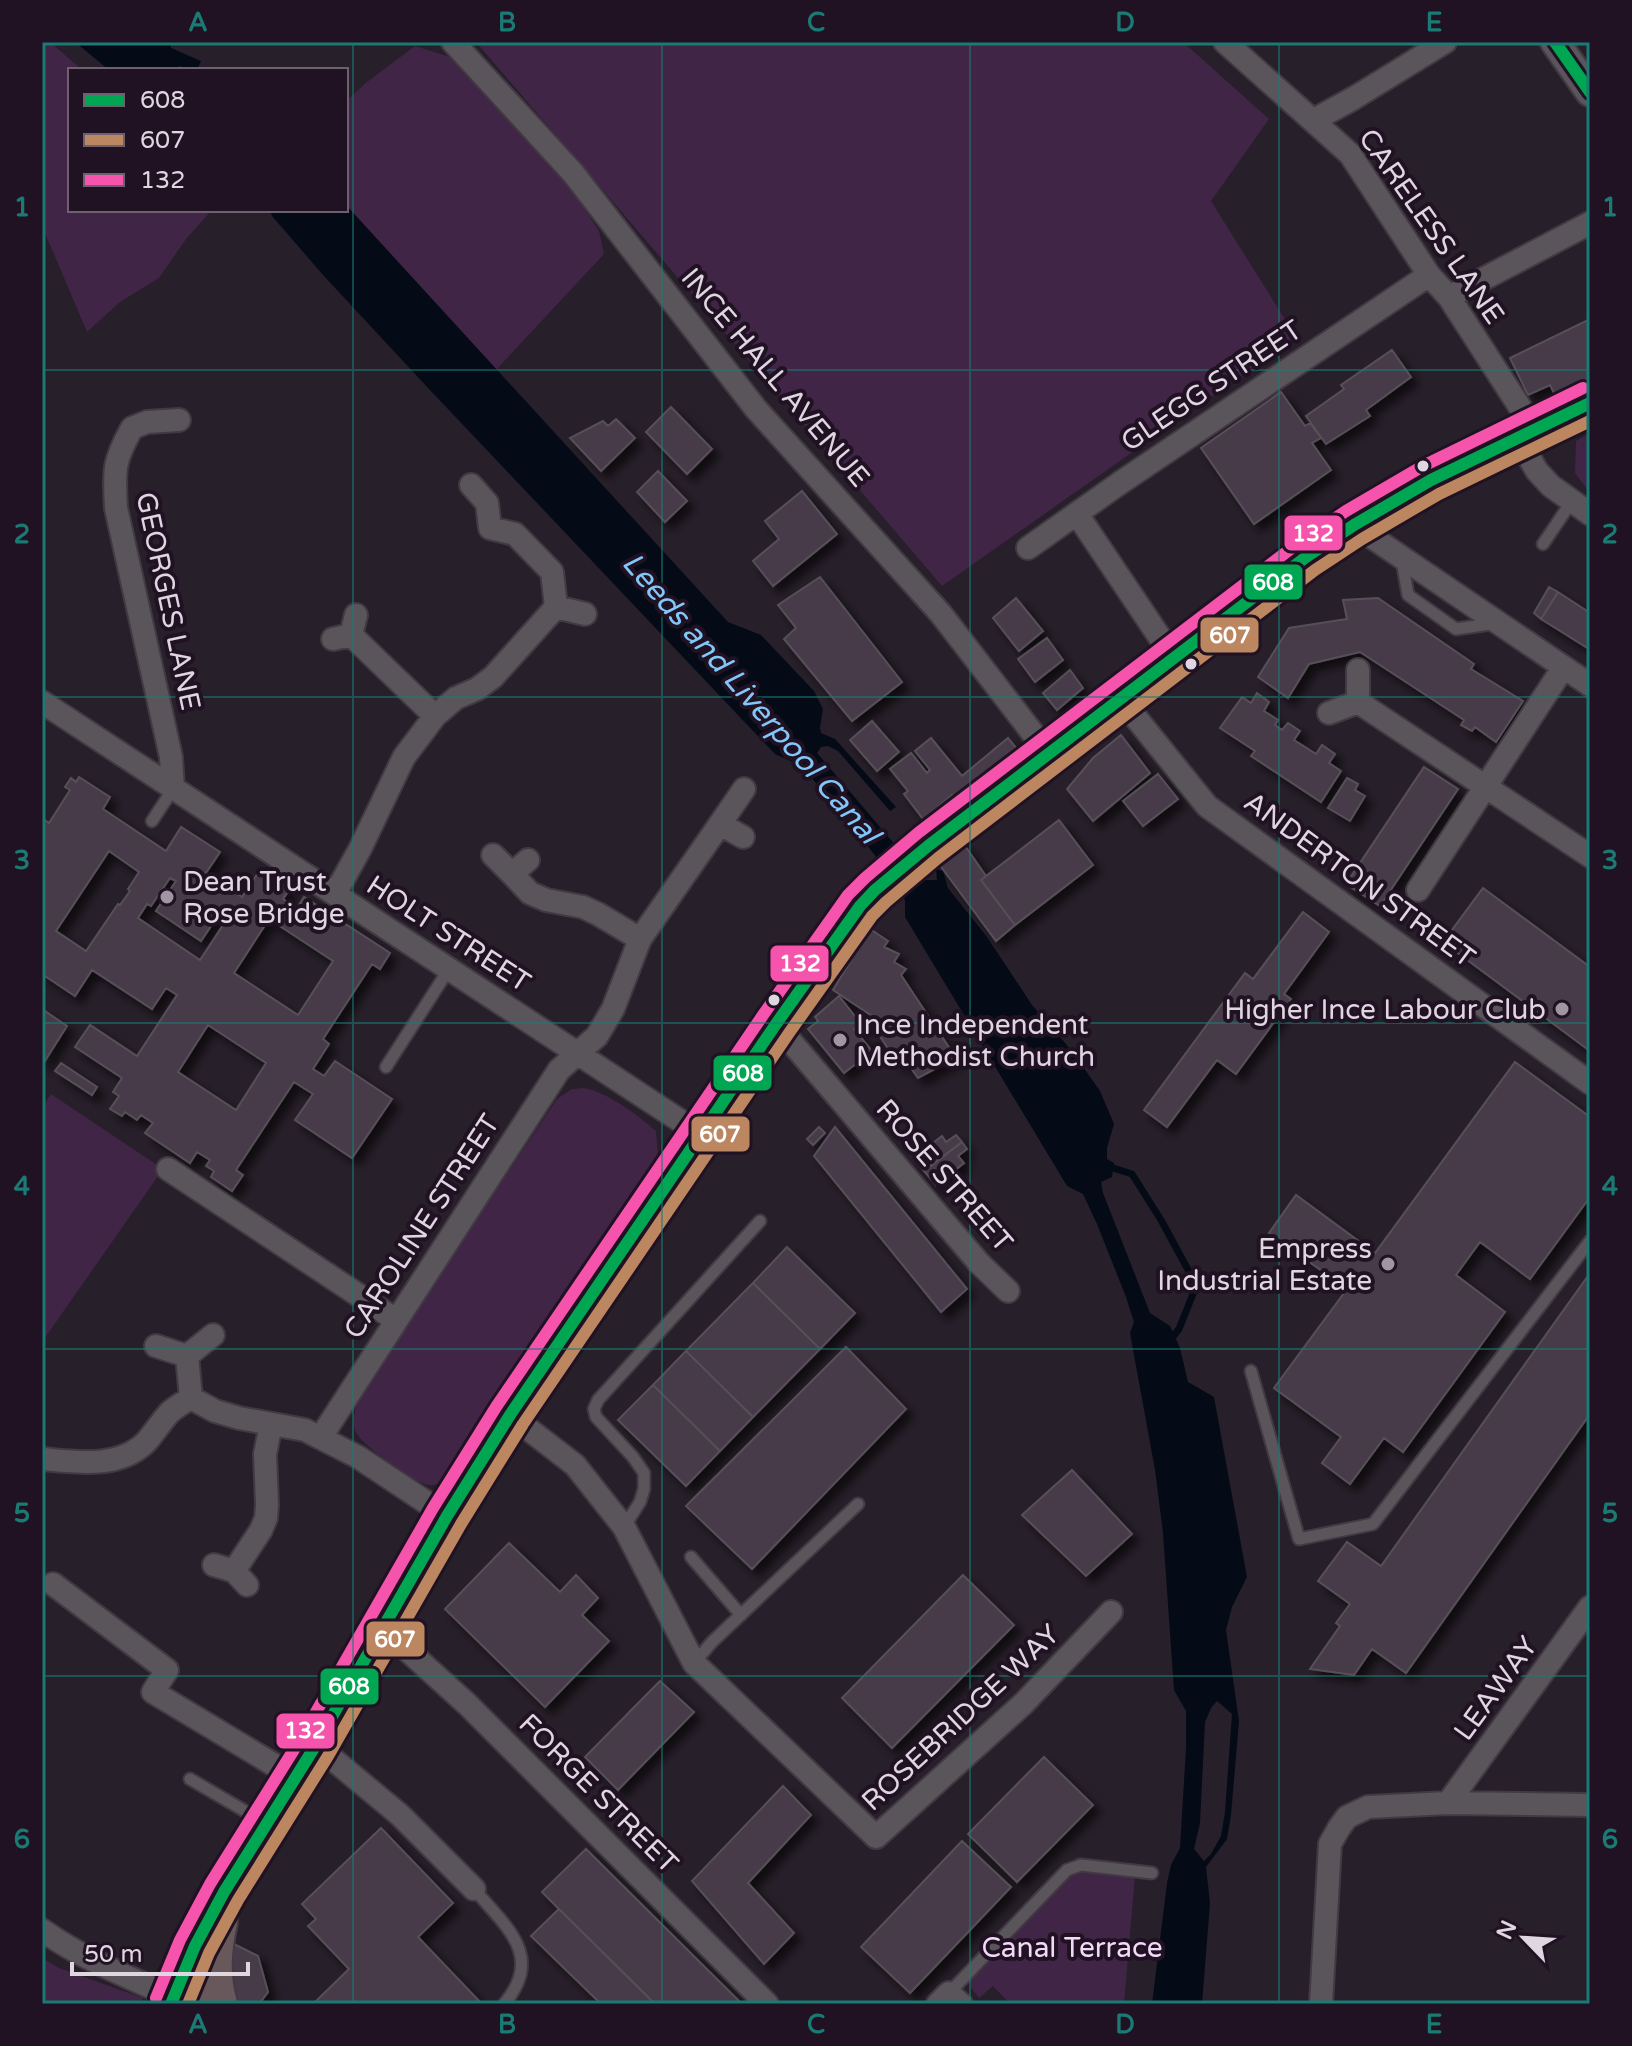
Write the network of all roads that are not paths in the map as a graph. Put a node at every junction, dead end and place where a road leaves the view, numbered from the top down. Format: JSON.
{"nodes":[{"id":1,"x":453,"y":42,"type":"edge"},
{"id":2,"x":1225,"y":42,"type":"edge"},
{"id":3,"x":1445,"y":42,"type":"edge"},
{"id":4,"x":1555,"y":42,"type":"edge"},
{"id":5,"x":1590,"y":92,"type":"edge"},
{"id":6,"x":1314,"y":120,"type":"junction"},
{"id":7,"x":1590,"y":223,"type":"edge"},
{"id":8,"x":1429,"y":275,"type":"junction"},
{"id":9,"x":1449,"y":297,"type":"junction"},
{"id":10,"x":1590,"y":403,"type":"edge"},
{"id":11,"x":179,"y":420,"type":"dead end"},
{"id":12,"x":1525,"y":433,"type":"junction"},
{"id":13,"x":471,"y":485,"type":"dead end"},
{"id":14,"x":1581,"y":508,"type":"edge"},
{"id":15,"x":1077,"y":514,"type":"junction"},
{"id":16,"x":1354,"y":525,"type":"junction"},
{"id":17,"x":1543,"y":544,"type":"dead end"},
{"id":18,"x":1028,"y":548,"type":"dead end"},
{"id":19,"x":556,"y":607,"type":"junction"},
{"id":20,"x":585,"y":614,"type":"dead end"},
{"id":21,"x":347,"y":630,"type":"dead end"},
{"id":22,"x":1173,"y":657,"type":"junction"},
{"id":23,"x":1563,"y":668,"type":"junction"},
{"id":24,"x":1358,"y":670,"type":"dead end"},
{"id":25,"x":1590,"y":685,"type":"edge"},
{"id":26,"x":1120,"y":698,"type":"junction"},
{"id":27,"x":42,"y":702,"type":"edge"},
{"id":28,"x":1358,"y":702,"type":"junction"},
{"id":29,"x":1329,"y":713,"type":"dead end"},
{"id":30,"x":435,"y":716,"type":"junction"},
{"id":31,"x":1048,"y":753,"type":"junction"},
{"id":32,"x":1486,"y":786,"type":"junction"},
{"id":33,"x":173,"y":789,"type":"junction"},
{"id":34,"x":744,"y":789,"type":"dead end"},
{"id":35,"x":152,"y":821,"type":"dead end"},
{"id":36,"x":720,"y":824,"type":"junction"},
{"id":37,"x":743,"y":837,"type":"dead end"},
{"id":38,"x":493,"y":855,"type":"dead end"},
{"id":39,"x":1590,"y":856,"type":"edge"},
{"id":40,"x":1418,"y":890,"type":"dead end"},
{"id":41,"x":335,"y":894,"type":"junction"},
{"id":42,"x":640,"y":939,"type":"junction"},
{"id":43,"x":449,"y":969,"type":"junction"},
{"id":44,"x":776,"y":1024,"type":"junction"},
{"id":45,"x":578,"y":1053,"type":"junction"},
{"id":46,"x":386,"y":1067,"type":"dead end"},
{"id":47,"x":1590,"y":1083,"type":"edge"},
{"id":48,"x":702,"y":1135,"type":"junction"},
{"id":49,"x":168,"y":1169,"type":"dead end"},
{"id":50,"x":760,"y":1221,"type":"dead end"},
{"id":51,"x":1590,"y":1241,"type":"edge"},
{"id":52,"x":1008,"y":1291,"type":"dead end"},
{"id":53,"x":396,"y":1320,"type":"junction"},
{"id":54,"x":213,"y":1335,"type":"dead end"},
{"id":55,"x":156,"y":1346,"type":"dead end"},
{"id":56,"x":187,"y":1356,"type":"junction"},
{"id":57,"x":1251,"y":1371,"type":"dead end"},
{"id":58,"x":191,"y":1398,"type":"junction"},
{"id":59,"x":510,"y":1415,"type":"junction"},
{"id":60,"x":271,"y":1424,"type":"junction"},
{"id":61,"x":321,"y":1437,"type":"junction"},
{"id":62,"x":42,"y":1459,"type":"edge"},
{"id":63,"x":858,"y":1504,"type":"dead end"},
{"id":64,"x":447,"y":1516,"type":"junction"},
{"id":65,"x":624,"y":1527,"type":"junction"},
{"id":66,"x":691,"y":1557,"type":"dead end"},
{"id":67,"x":232,"y":1574,"type":"dead end"},
{"id":68,"x":53,"y":1584,"type":"dead end"},
{"id":69,"x":1590,"y":1607,"type":"edge"},
{"id":70,"x":1111,"y":1612,"type":"dead end"},
{"id":71,"x":741,"y":1615,"type":"junction"},
{"id":72,"x":384,"y":1629,"type":"junction"},
{"id":73,"x":694,"y":1663,"type":"junction"},
{"id":74,"x":305,"y":1763,"type":"junction"},
{"id":75,"x":190,"y":1779,"type":"dead end"},
{"id":76,"x":1448,"y":1803,"type":"junction"},
{"id":77,"x":1590,"y":1805,"type":"edge"},
{"id":78,"x":267,"y":1824,"type":"junction"},
{"id":79,"x":1152,"y":1873,"type":"dead end"},
{"id":80,"x":474,"y":1889,"type":"joint"},
{"id":81,"x":224,"y":1892,"type":"junction"},
{"id":82,"x":48,"y":1934,"type":"edge"},
{"id":83,"x":949,"y":2000,"type":"edge"},
{"id":84,"x":172,"y":2001,"type":"edge"},
{"id":85,"x":218,"y":2004,"type":"edge"},
{"id":86,"x":504,"y":2004,"type":"edge"},
{"id":87,"x":767,"y":2004,"type":"edge"},
{"id":88,"x":1321,"y":2004,"type":"edge"}],
"edges":[{"from":1,"to":31,"type":"street","name":"INCE HALL AVENUE"},
{"from":2,"to":6,"type":"street","name":"CARELESS LANE"},
{"from":3,"to":6,"type":"street"},
{"from":4,"to":5,"type":"street"},
{"from":6,"to":8,"type":"street","name":"CARELESS LANE"},
{"from":7,"to":9,"type":"street"},
{"from":8,"to":9,"type":"street","name":"CARELESS LANE"},
{"from":8,"to":15,"type":"street","name":"GLEGG STREET"},
{"from":9,"to":12,"type":"street","name":"CARELESS LANE"},
{"from":10,"to":12,"type":"highway"},
{"from":11,"to":33,"type":"street","name":"GEORGES LANE"},
{"from":12,"to":14,"type":"street","name":"CARELESS LANE"},
{"from":12,"to":16,"type":"highway"},
{"from":13,"to":19,"type":"street"},
{"from":14,"to":17,"type":"lane"},
{"from":15,"to":18,"type":"street","name":"GLEGG STREET"},
{"from":15,"to":22,"type":"street"},
{"from":16,"to":22,"type":"highway"},
{"from":16,"to":23,"type":"street"},
{"from":19,"to":20,"type":"street"},
{"from":19,"to":30,"type":"street"},
{"from":21,"to":30,"type":"street"},
{"from":22,"to":26,"type":"highway"},
{"from":23,"to":25,"type":"street"},
{"from":23,"to":32,"type":"street"},
{"from":24,"to":28,"type":"street"},
{"from":26,"to":31,"type":"highway"},
{"from":26,"to":47,"type":"street","name":"ANDERTON STREET"},
{"from":27,"to":33,"type":"street","name":"HOLT STREET"},
{"from":28,"to":29,"type":"street"},
{"from":28,"to":32,"type":"street"},
{"from":30,"to":41,"type":"street"},
{"from":31,"to":44,"type":"highway"},
{"from":32,"to":39,"type":"street"},
{"from":32,"to":40,"type":"street"},
{"from":33,"to":35,"type":"lane"},
{"from":33,"to":41,"type":"street","name":"HOLT STREET"},
{"from":34,"to":36,"type":"street","name":"CAROLINE STREET"},
{"from":36,"to":37,"type":"street"},
{"from":36,"to":42,"type":"street","name":"CAROLINE STREET"},
{"from":38,"to":42,"type":"street"},
{"from":41,"to":43,"type":"street","name":"HOLT STREET"},
{"from":42,"to":45,"type":"street","name":"CAROLINE STREET"},
{"from":43,"to":45,"type":"street","name":"HOLT STREET"},
{"from":43,"to":46,"type":"lane"},
{"from":44,"to":48,"type":"highway"},
{"from":44,"to":52,"type":"street","name":"ROSE STREET"},
{"from":45,"to":48,"type":"street","name":"HOLT STREET"},
{"from":45,"to":53,"type":"street","name":"CAROLINE STREET"},
{"from":48,"to":59,"type":"highway"},
{"from":49,"to":53,"type":"street"},
{"from":50,"to":65,"type":"lane"},
{"from":51,"to":57,"type":"lane"},
{"from":53,"to":61,"type":"street","name":"CAROLINE STREET"},
{"from":54,"to":56,"type":"street"},
{"from":55,"to":56,"type":"street"},
{"from":56,"to":58,"type":"street"},
{"from":58,"to":60,"type":"street"},
{"from":58,"to":62,"type":"street"},
{"from":59,"to":64,"type":"highway"},
{"from":59,"to":65,"type":"street","name":"ROSEBRIDGE WAY"},
{"from":60,"to":61,"type":"street"},
{"from":60,"to":67,"type":"street"},
{"from":61,"to":64,"type":"street"},
{"from":63,"to":71,"type":"lane"},
{"from":64,"to":72,"type":"highway"},
{"from":65,"to":73,"type":"street","name":"ROSEBRIDGE WAY"},
{"from":66,"to":71,"type":"lane"},
{"from":68,"to":74,"type":"street"},
{"from":69,"to":76,"type":"street","name":"LEAWAY"},
{"from":70,"to":73,"type":"street","name":"ROSEBRIDGE WAY"},
{"from":71,"to":73,"type":"lane"},
{"from":72,"to":74,"type":"highway"},
{"from":72,"to":87,"type":"street","name":"FORGE STREET"},
{"from":74,"to":78,"type":"highway"},
{"from":74,"to":80,"type":"street"},
{"from":75,"to":78,"type":"lane"},
{"from":76,"to":77,"type":"street"},
{"from":76,"to":88,"type":"street"},
{"from":78,"to":81,"type":"highway"},
{"from":79,"to":83,"type":"lane"},
{"from":80,"to":86,"type":"lane"},
{"from":81,"to":84,"type":"highway"},
{"from":81,"to":85,"type":"highway"},
{"from":82,"to":84,"type":"street"}]}
